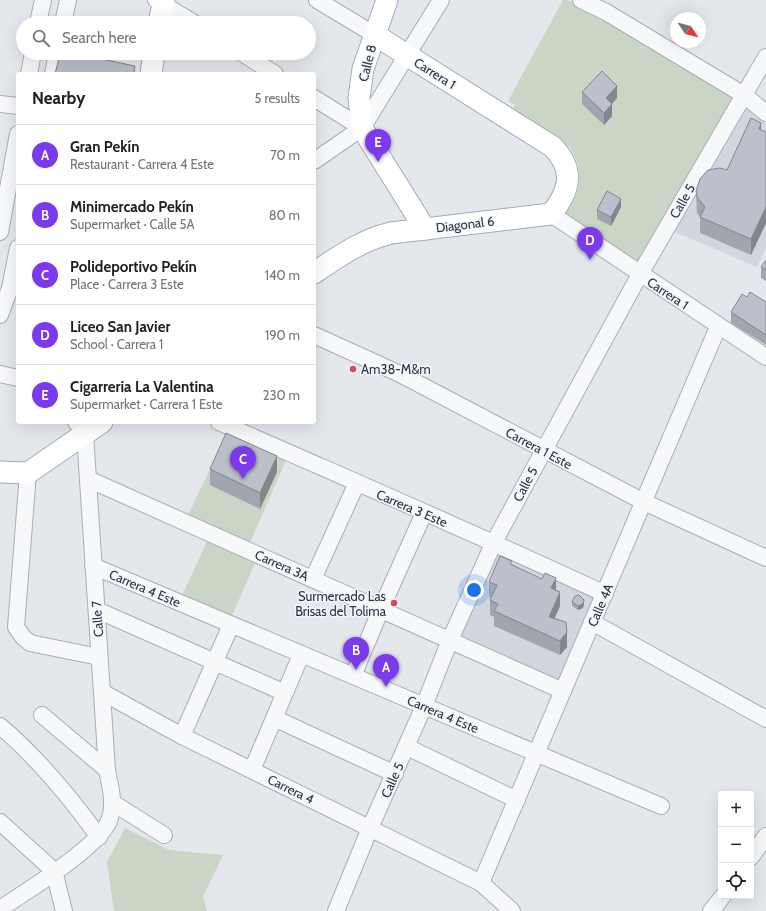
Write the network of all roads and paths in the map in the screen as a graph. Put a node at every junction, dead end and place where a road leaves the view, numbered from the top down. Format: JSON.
{"nodes":[{"id":1,"x":43,"y":0,"type":"edge"},
{"id":2,"x":68,"y":0,"type":"edge"},
{"id":3,"x":317,"y":0,"type":"edge"},
{"id":4,"x":386,"y":0,"type":"edge"},
{"id":5,"x":441,"y":0,"type":"edge"},
{"id":6,"x":581,"y":0,"type":"edge"},
{"id":7,"x":609,"y":6,"type":"edge"},
{"id":8,"x":160,"y":7,"type":"edge"},
{"id":9,"x":40,"y":16,"type":"edge"},
{"id":10,"x":65,"y":16,"type":"edge"},
{"id":11,"x":179,"y":16,"type":"edge"},
{"id":12,"x":374,"y":35,"type":"junction"},
{"id":13,"x":407,"y":56,"type":"junction"},
{"id":14,"x":766,"y":57,"type":"edge"},
{"id":15,"x":32,"y":60,"type":"edge"},
{"id":16,"x":56,"y":60,"type":"edge"},
{"id":17,"x":253,"y":60,"type":"edge"},
{"id":18,"x":29,"y":72,"type":"edge"},
{"id":19,"x":53,"y":72,"type":"edge"},
{"id":20,"x":272,"y":72,"type":"edge"},
{"id":21,"x":744,"y":95,"type":"junction"},
{"id":22,"x":316,"y":99,"type":"edge"},
{"id":23,"x":0,"y":104,"type":"edge"},
{"id":24,"x":16,"y":106,"type":"edge"},
{"id":25,"x":766,"y":113,"type":"edge"},
{"id":26,"x":362,"y":128,"type":"junction"},
{"id":27,"x":16,"y":142,"type":"edge"},
{"id":28,"x":316,"y":161,"type":"edge"},
{"id":29,"x":3,"y":197,"type":"edge"},
{"id":30,"x":551,"y":214,"type":"junction"},
{"id":31,"x":425,"y":229,"type":"junction"},
{"id":32,"x":0,"y":232,"type":"edge"},
{"id":33,"x":16,"y":257,"type":"edge"},
{"id":34,"x":316,"y":272,"type":"edge"},
{"id":35,"x":640,"y":274,"type":"junction"},
{"id":36,"x":9,"y":288,"type":"edge"},
{"id":37,"x":0,"y":315,"type":"edge"},
{"id":38,"x":718,"y":327,"type":"junction"},
{"id":39,"x":316,"y":336,"type":"edge"},
{"id":40,"x":766,"y":358,"type":"edge"},
{"id":41,"x":0,"y":374,"type":"edge"},
{"id":42,"x":16,"y":378,"type":"edge"},
{"id":43,"x":95,"y":424,"type":"edge"},
{"id":44,"x":224,"y":424,"type":"edge"},
{"id":45,"x":80,"y":428,"type":"edge"},
{"id":46,"x":543,"y":450,"type":"junction"},
{"id":47,"x":0,"y":472,"type":"edge"},
{"id":48,"x":28,"y":473,"type":"junction"},
{"id":49,"x":88,"y":479,"type":"junction"},
{"id":50,"x":357,"y":483,"type":"junction"},
{"id":51,"x":644,"y":502,"type":"junction"},
{"id":52,"x":424,"y":513,"type":"junction"},
{"id":53,"x":494,"y":542,"type":"junction"},
{"id":54,"x":766,"y":558,"type":"edge"},
{"id":55,"x":93,"y":566,"type":"junction"},
{"id":56,"x":313,"y":579,"type":"junction"},
{"id":57,"x":605,"y":594,"type":"junction"},
{"id":58,"x":381,"y":609,"type":"junction"},
{"id":59,"x":97,"y":610,"type":"junction"},
{"id":60,"x":592,"y":622,"type":"junction"},
{"id":61,"x":231,"y":625,"type":"junction"},
{"id":62,"x":450,"y":640,"type":"junction"},
{"id":63,"x":301,"y":655,"type":"junction"},
{"id":64,"x":99,"y":656,"type":"junction"},
{"id":65,"x":214,"y":663,"type":"junction"},
{"id":66,"x":353,"y":676,"type":"junction"},
{"id":67,"x":563,"y":691,"type":"junction"},
{"id":68,"x":102,"y":692,"type":"junction"},
{"id":69,"x":285,"y":693,"type":"junction"},
{"id":70,"x":424,"y":706,"type":"junction"},
{"id":71,"x":42,"y":715,"type":"dead end"},
{"id":72,"x":274,"y":718,"type":"junction"},
{"id":73,"x":766,"y":719,"type":"edge"},
{"id":74,"x":0,"y":726,"type":"edge"},
{"id":75,"x":182,"y":736,"type":"junction"},
{"id":76,"x":406,"y":747,"type":"junction"},
{"id":77,"x":537,"y":753,"type":"junction"},
{"id":78,"x":107,"y":770,"type":"junction"},
{"id":79,"x":252,"y":770,"type":"junction"},
{"id":80,"x":395,"y":774,"type":"junction"},
{"id":81,"x":517,"y":800,"type":"junction"},
{"id":82,"x":113,"y":803,"type":"junction"},
{"id":83,"x":661,"y":806,"type":"dead end"},
{"id":84,"x":0,"y":822,"type":"edge"},
{"id":85,"x":370,"y":828,"type":"junction"},
{"id":86,"x":164,"y":835,"type":"dead end"},
{"id":87,"x":766,"y":836,"type":"edge"},
{"id":88,"x":99,"y":838,"type":"junction"},
{"id":89,"x":754,"y":853,"type":"edge"},
{"id":90,"x":54,"y":871,"type":"junction"},
{"id":91,"x":481,"y":883,"type":"junction"},
{"id":92,"x":0,"y":909,"type":"edge"},
{"id":93,"x":64,"y":911,"type":"edge"},
{"id":94,"x":336,"y":911,"type":"edge"},
{"id":95,"x":512,"y":911,"type":"edge"}],
"edges":[{"from":1,"to":9,"type":"street"},
{"from":2,"to":10,"type":"street"},
{"from":3,"to":12,"type":"street","name":"Carrera 1"},
{"from":4,"to":12,"type":"main road","name":"Calle 8"},
{"from":5,"to":13,"type":"street"},
{"from":6,"to":7,"type":"street"},
{"from":7,"to":21,"type":"street"},
{"from":8,"to":11,"type":"street"},
{"from":12,"to":13,"type":"main road","name":"Carrera 1"},
{"from":12,"to":26,"type":"main road","name":"Calle 8"},
{"from":13,"to":26,"type":"street"},
{"from":13,"to":30,"type":"main road","name":"Carrera 1"},
{"from":14,"to":21,"type":"street","name":"Calle 5"},
{"from":15,"to":18,"type":"street"},
{"from":16,"to":19,"type":"street"},
{"from":17,"to":20,"type":"street"},
{"from":21,"to":25,"type":"street"},
{"from":21,"to":35,"type":"street","name":"Calle 5"},
{"from":22,"to":26,"type":"street"},
{"from":23,"to":24,"type":"street"},
{"from":26,"to":28,"type":"street"},
{"from":26,"to":31,"type":"main road"},
{"from":27,"to":29,"type":"street"},
{"from":29,"to":32,"type":"street"},
{"from":30,"to":31,"type":"main road","name":"Diagonal 6"},
{"from":30,"to":35,"type":"street","name":"Carrera 1"},
{"from":31,"to":34,"type":"main road","name":"Diagonal 6"},
{"from":33,"to":36,"type":"street"},
{"from":35,"to":38,"type":"street","name":"Carrera 1"},
{"from":35,"to":46,"type":"street","name":"Calle 5"},
{"from":36,"to":37,"type":"street"},
{"from":38,"to":40,"type":"street","name":"Carrera 1"},
{"from":38,"to":51,"type":"street","name":"Calle 4A"},
{"from":39,"to":46,"type":"street","name":"Carrera 1 Este"},
{"from":41,"to":42,"type":"street"},
{"from":43,"to":45,"type":"main road"},
{"from":44,"to":50,"type":"street","name":"Carrera 3 Este"},
{"from":45,"to":48,"type":"main road"},
{"from":45,"to":49,"type":"street","name":"Calle 7"},
{"from":46,"to":51,"type":"street","name":"Carrera 1 Este"},
{"from":46,"to":53,"type":"street","name":"Calle 5"},
{"from":47,"to":48,"type":"main road"},
{"from":48,"to":64,"type":"street"},
{"from":49,"to":55,"type":"street","name":"Calle 7"},
{"from":49,"to":56,"type":"street","name":"Carrera 3A"},
{"from":50,"to":52,"type":"street","name":"Carrera 3 Este"},
{"from":50,"to":56,"type":"street"},
{"from":51,"to":54,"type":"street","name":"Carrera 1 Este"},
{"from":51,"to":57,"type":"street","name":"Calle 4A"},
{"from":52,"to":53,"type":"street","name":"Carrera 3 Este"},
{"from":52,"to":58,"type":"street"},
{"from":53,"to":57,"type":"street","name":"Carrera 3 Este"},
{"from":53,"to":62,"type":"street","name":"Calle 5"},
{"from":55,"to":59,"type":"street","name":"Calle 7"},
{"from":55,"to":61,"type":"street","name":"Carrera 4 Este"},
{"from":56,"to":58,"type":"street","name":"Carrera 3A"},
{"from":57,"to":60,"type":"street","name":"Calle 4A"},
{"from":58,"to":62,"type":"street","name":"Carrera 3A"},
{"from":58,"to":66,"type":"street"},
{"from":59,"to":64,"type":"street","name":"Calle 7"},
{"from":59,"to":65,"type":"street"},
{"from":60,"to":67,"type":"street","name":"Calle 4A"},
{"from":60,"to":73,"type":"street"},
{"from":61,"to":63,"type":"street","name":"Carrera 4 Este"},
{"from":61,"to":65,"type":"street"},
{"from":62,"to":67,"type":"street","name":"Carrera 3A"},
{"from":62,"to":70,"type":"street","name":"Calle 5"},
{"from":63,"to":66,"type":"street","name":"Carrera 4 Este"},
{"from":63,"to":69,"type":"street"},
{"from":64,"to":68,"type":"street","name":"Calle 7"},
{"from":65,"to":69,"type":"street"},
{"from":65,"to":75,"type":"street"},
{"from":66,"to":70,"type":"street","name":"Carrera 4 Este"},
{"from":67,"to":77,"type":"street","name":"Calle 4A"},
{"from":68,"to":75,"type":"street","name":"Carrera 4"},
{"from":68,"to":78,"type":"street","name":"Calle 7"},
{"from":69,"to":72,"type":"street"},
{"from":70,"to":76,"type":"street","name":"Calle 5"},
{"from":70,"to":77,"type":"street","name":"Carrera 4 Este"},
{"from":71,"to":78,"type":"street"},
{"from":72,"to":79,"type":"street"},
{"from":72,"to":80,"type":"street"},
{"from":74,"to":88,"type":"street"},
{"from":75,"to":79,"type":"street","name":"Carrera 4"},
{"from":76,"to":80,"type":"street","name":"Calle 5"},
{"from":76,"to":81,"type":"street"},
{"from":77,"to":81,"type":"street","name":"Calle 4A"},
{"from":77,"to":83,"type":"street","name":"Carrera 4 Este"},
{"from":78,"to":82,"type":"street","name":"Calle 7"},
{"from":79,"to":85,"type":"street","name":"Carrera 4"},
{"from":80,"to":85,"type":"street","name":"Calle 5"},
{"from":81,"to":91,"type":"street","name":"Calle 4A"},
{"from":82,"to":86,"type":"street"},
{"from":82,"to":88,"type":"street"},
{"from":84,"to":90,"type":"street"},
{"from":85,"to":91,"type":"street","name":"Carrera 4"},
{"from":85,"to":94,"type":"street","name":"Calle 5"},
{"from":87,"to":89,"type":"street"},
{"from":88,"to":90,"type":"street"},
{"from":90,"to":92,"type":"street"},
{"from":90,"to":93,"type":"street"},
{"from":91,"to":95,"type":"street","name":"Carrera 4"}]}
